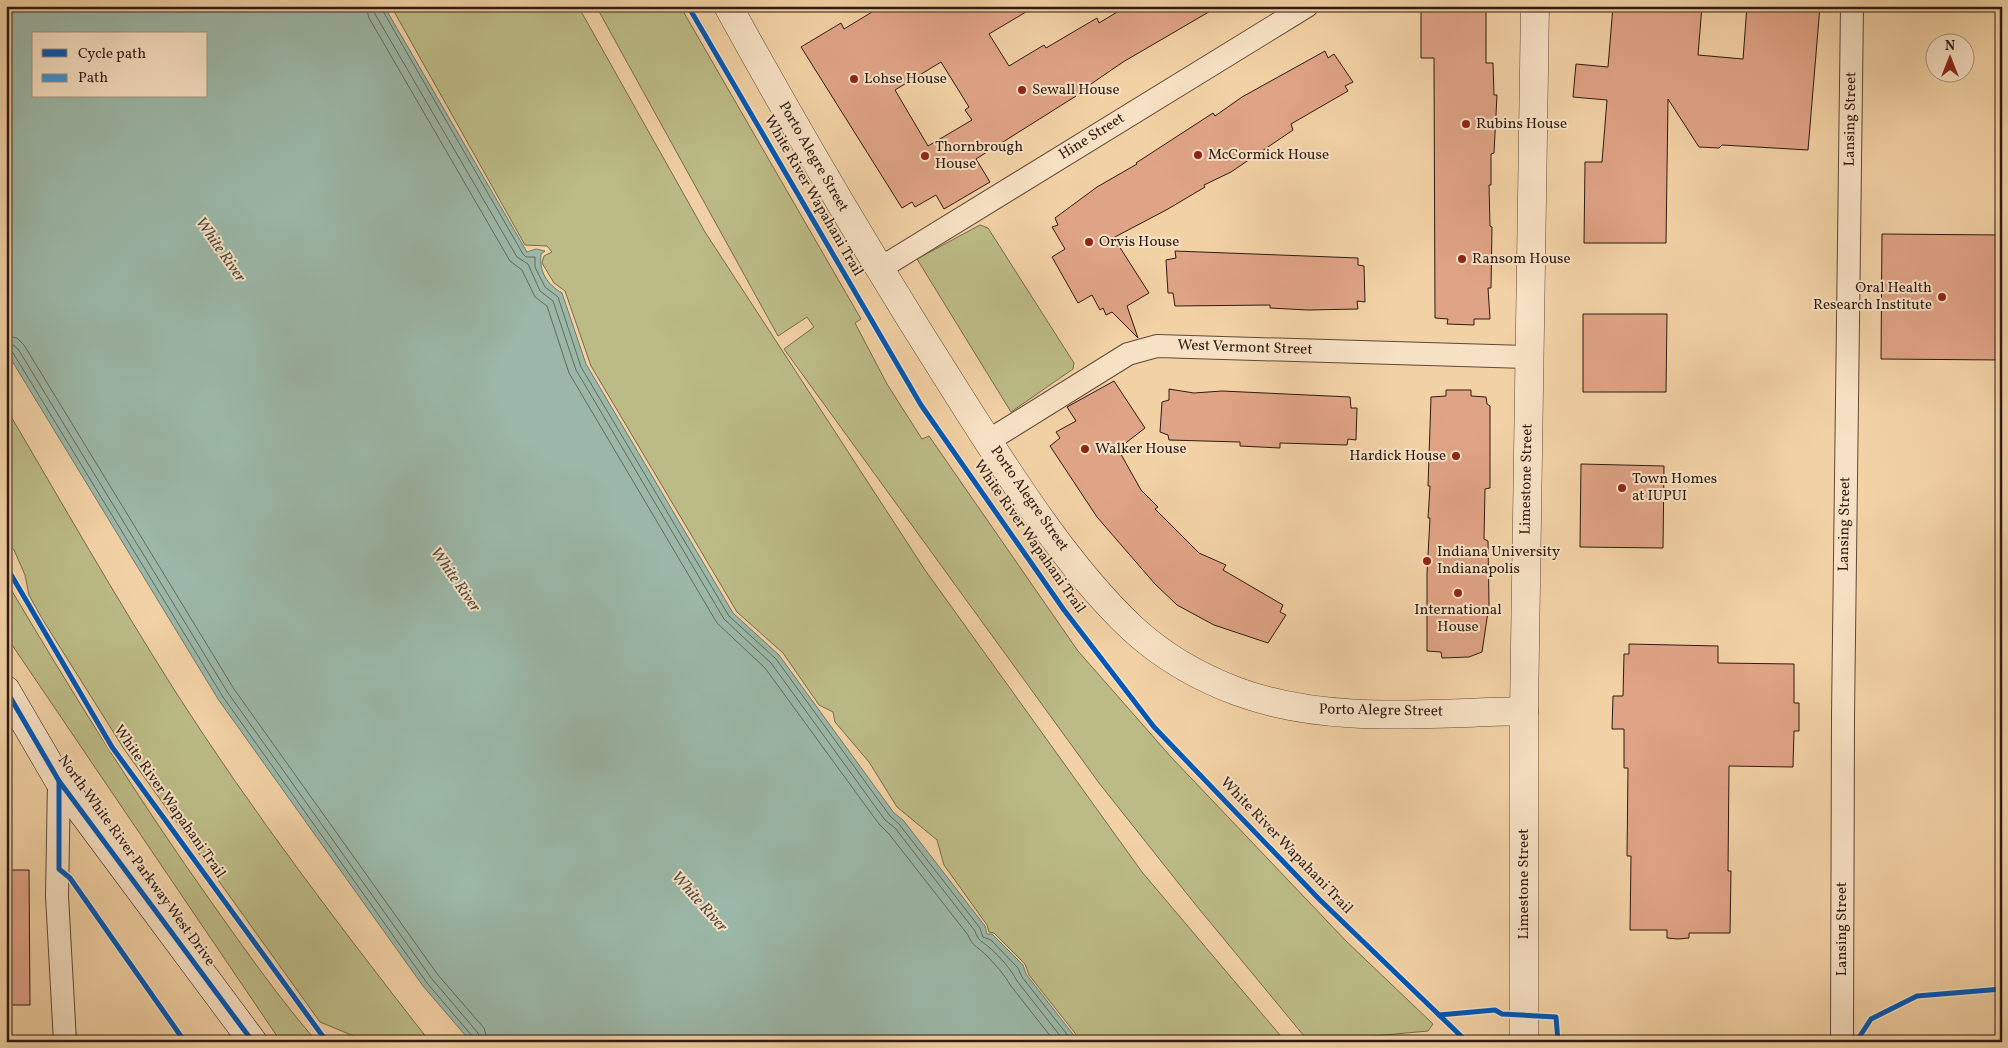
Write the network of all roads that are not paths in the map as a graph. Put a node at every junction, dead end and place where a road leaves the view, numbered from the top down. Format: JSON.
{"nodes":[{"id":1,"x":728,"y":6,"type":"edge"},
{"id":2,"x":1307,"y":6,"type":"edge"},
{"id":3,"x":1535,"y":6,"type":"edge"},
{"id":4,"x":1852,"y":6,"type":"edge"},
{"id":5,"x":879,"y":269,"type":"junction"},
{"id":6,"x":1529,"y":357,"type":"junction"},
{"id":7,"x":988,"y":441,"type":"junction"},
{"id":8,"x":6,"y":690,"type":"edge"},
{"id":9,"x":1524,"y":711,"type":"junction"},
{"id":10,"x":59,"y":781,"type":"junction"},
{"id":11,"x":65,"y":1042,"type":"edge"},
{"id":12,"x":253,"y":1042,"type":"edge"},
{"id":13,"x":1524,"y":1042,"type":"edge"},
{"id":14,"x":1842,"y":1042,"type":"edge"}],
"edges":[{"from":1,"to":5,"type":"street","name":"Porto Alegre Street"},
{"from":2,"to":5,"type":"street","name":"Hine Street"},
{"from":3,"to":6,"type":"street","name":"Limestone Street"},
{"from":4,"to":14,"type":"street","name":"Lansing Street"},
{"from":5,"to":7,"type":"street","name":"Porto Alegre Street"},
{"from":6,"to":7,"type":"street","name":"West Vermont Street"},
{"from":6,"to":9,"type":"street","name":"Limestone Street"},
{"from":7,"to":9,"type":"street","name":"Porto Alegre Street"},
{"from":8,"to":10,"type":"street","name":"North White River Parkway West Drive"},
{"from":9,"to":13,"type":"street","name":"Limestone Street"},
{"from":10,"to":11,"type":"street"},
{"from":10,"to":12,"type":"street","name":"North White River Parkway West Drive"}]}
